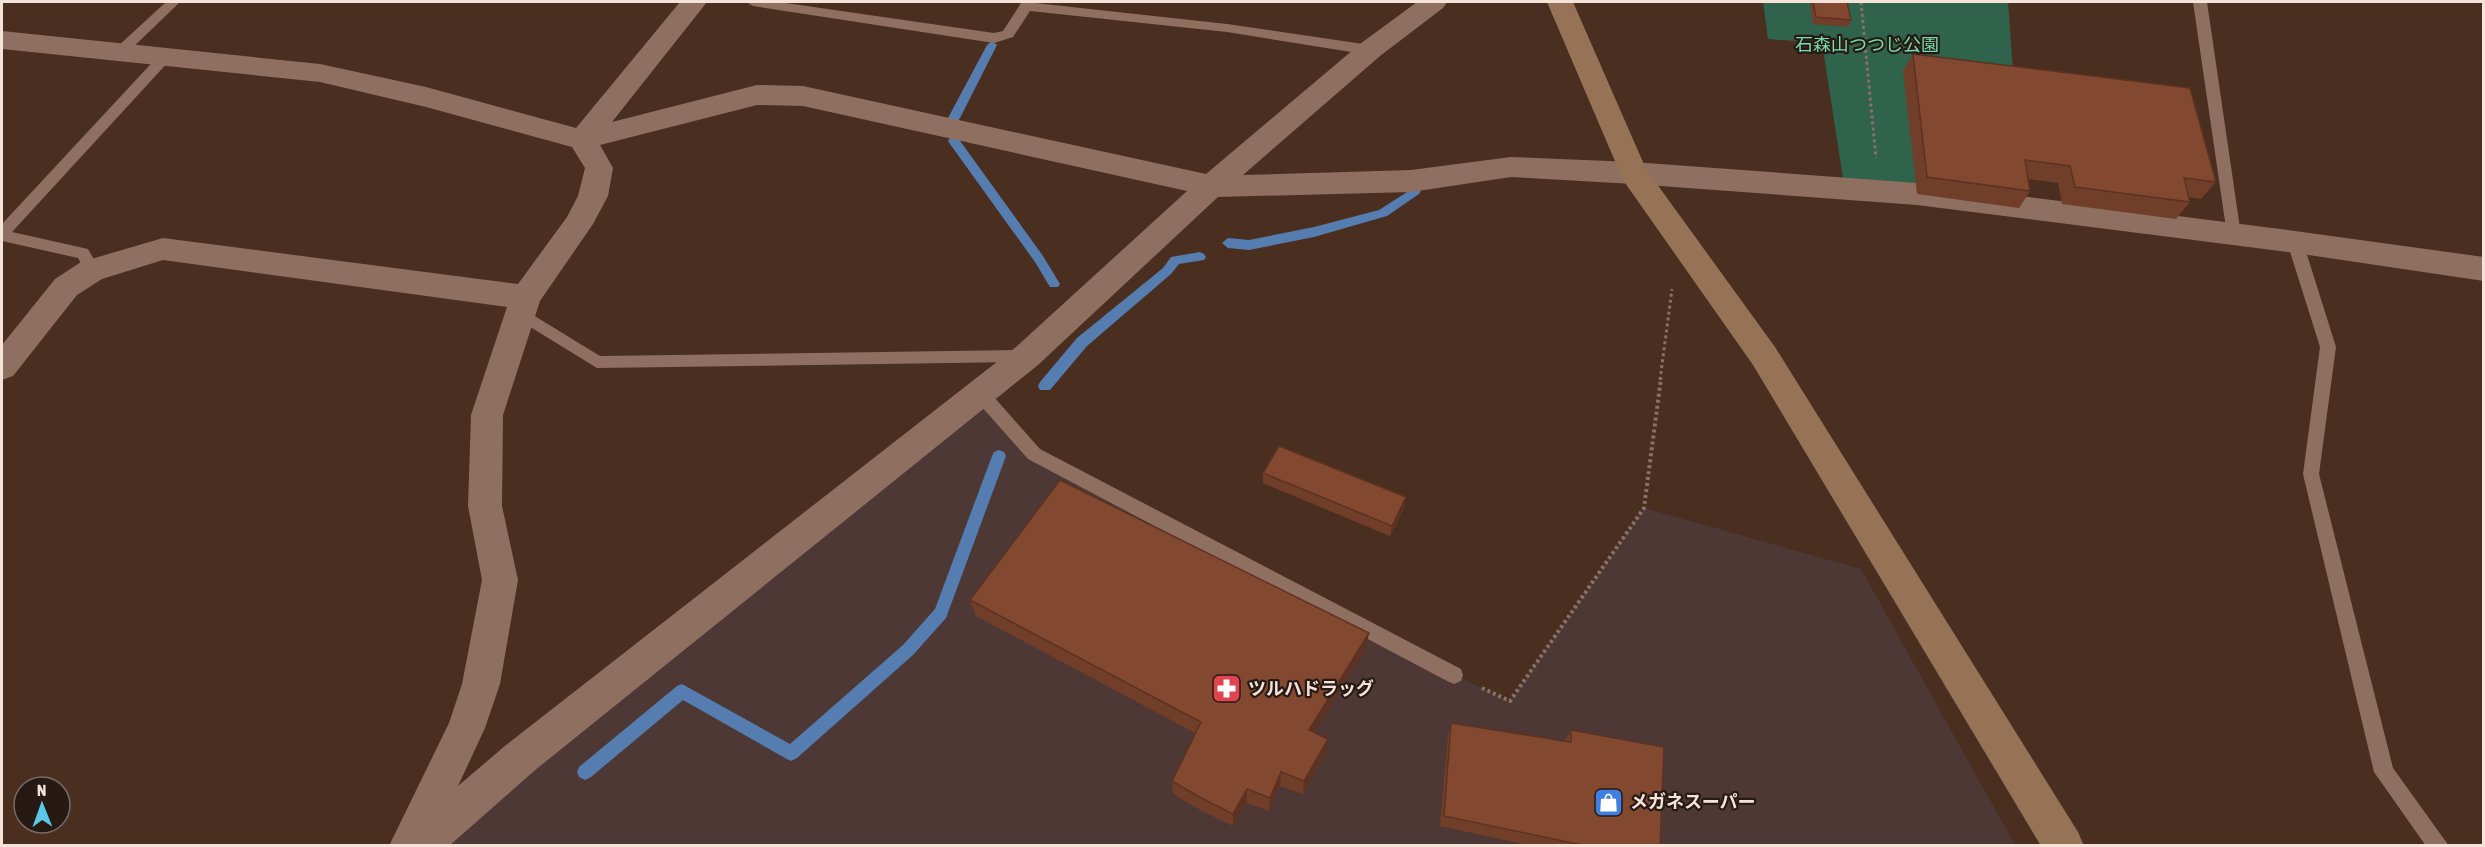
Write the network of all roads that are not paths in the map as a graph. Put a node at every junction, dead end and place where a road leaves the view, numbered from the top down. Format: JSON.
{"nodes":[{"id":1,"x":173,"y":2,"type":"edge"},
{"id":2,"x":694,"y":2,"type":"edge"},
{"id":3,"x":753,"y":2,"type":"edge"},
{"id":4,"x":1434,"y":2,"type":"edge"},
{"id":5,"x":1560,"y":2,"type":"edge"},
{"id":6,"x":2200,"y":2,"type":"edge"},
{"id":7,"x":2,"y":40,"type":"edge"},
{"id":8,"x":1370,"y":50,"type":"junction"},
{"id":9,"x":122,"y":51,"type":"junction"},
{"id":10,"x":166,"y":56,"type":"junction"},
{"id":11,"x":582,"y":140,"type":"junction"},
{"id":12,"x":1633,"y":173,"type":"junction"},
{"id":13,"x":1210,"y":186,"type":"junction"},
{"id":14,"x":2,"y":235,"type":"edge"},
{"id":15,"x":2234,"y":235,"type":"junction"},
{"id":16,"x":2295,"y":242,"type":"junction"},
{"id":17,"x":2484,"y":269,"type":"edge"},
{"id":18,"x":92,"y":270,"type":"junction"},
{"id":19,"x":523,"y":305,"type":"junction"},
{"id":20,"x":1027,"y":356,"type":"junction"},
{"id":21,"x":2,"y":367,"type":"edge"},
{"id":22,"x":980,"y":393,"type":"junction"},
{"id":23,"x":1454,"y":675,"type":"road end"},
{"id":24,"x":409,"y":846,"type":"edge"},
{"id":25,"x":418,"y":846,"type":"edge"},
{"id":26,"x":2064,"y":846,"type":"edge"},
{"id":27,"x":2439,"y":846,"type":"edge"}],
"edges":[{"from":1,"to":9,"type":"lane"},
{"from":2,"to":11,"type":"street"},
{"from":3,"to":8,"type":"lane"},
{"from":4,"to":8,"type":"street"},
{"from":5,"to":12,"type":"street"},
{"from":6,"to":15,"type":"lane"},
{"from":7,"to":9,"type":"street"},
{"from":8,"to":13,"type":"street"},
{"from":9,"to":10,"type":"street"},
{"from":10,"to":11,"type":"street"},
{"from":10,"to":14,"type":"lane"},
{"from":11,"to":13,"type":"street"},
{"from":11,"to":19,"type":"street"},
{"from":12,"to":13,"type":"street"},
{"from":12,"to":15,"type":"street"},
{"from":12,"to":26,"type":"street"},
{"from":13,"to":20,"type":"street"},
{"from":14,"to":18,"type":"lane"},
{"from":15,"to":16,"type":"street"},
{"from":16,"to":17,"type":"street"},
{"from":16,"to":27,"type":"lane"},
{"from":18,"to":19,"type":"street"},
{"from":18,"to":21,"type":"street"},
{"from":19,"to":20,"type":"lane"},
{"from":19,"to":24,"type":"street"},
{"from":20,"to":22,"type":"street"},
{"from":22,"to":23,"type":"lane"},
{"from":22,"to":25,"type":"street"}]}
